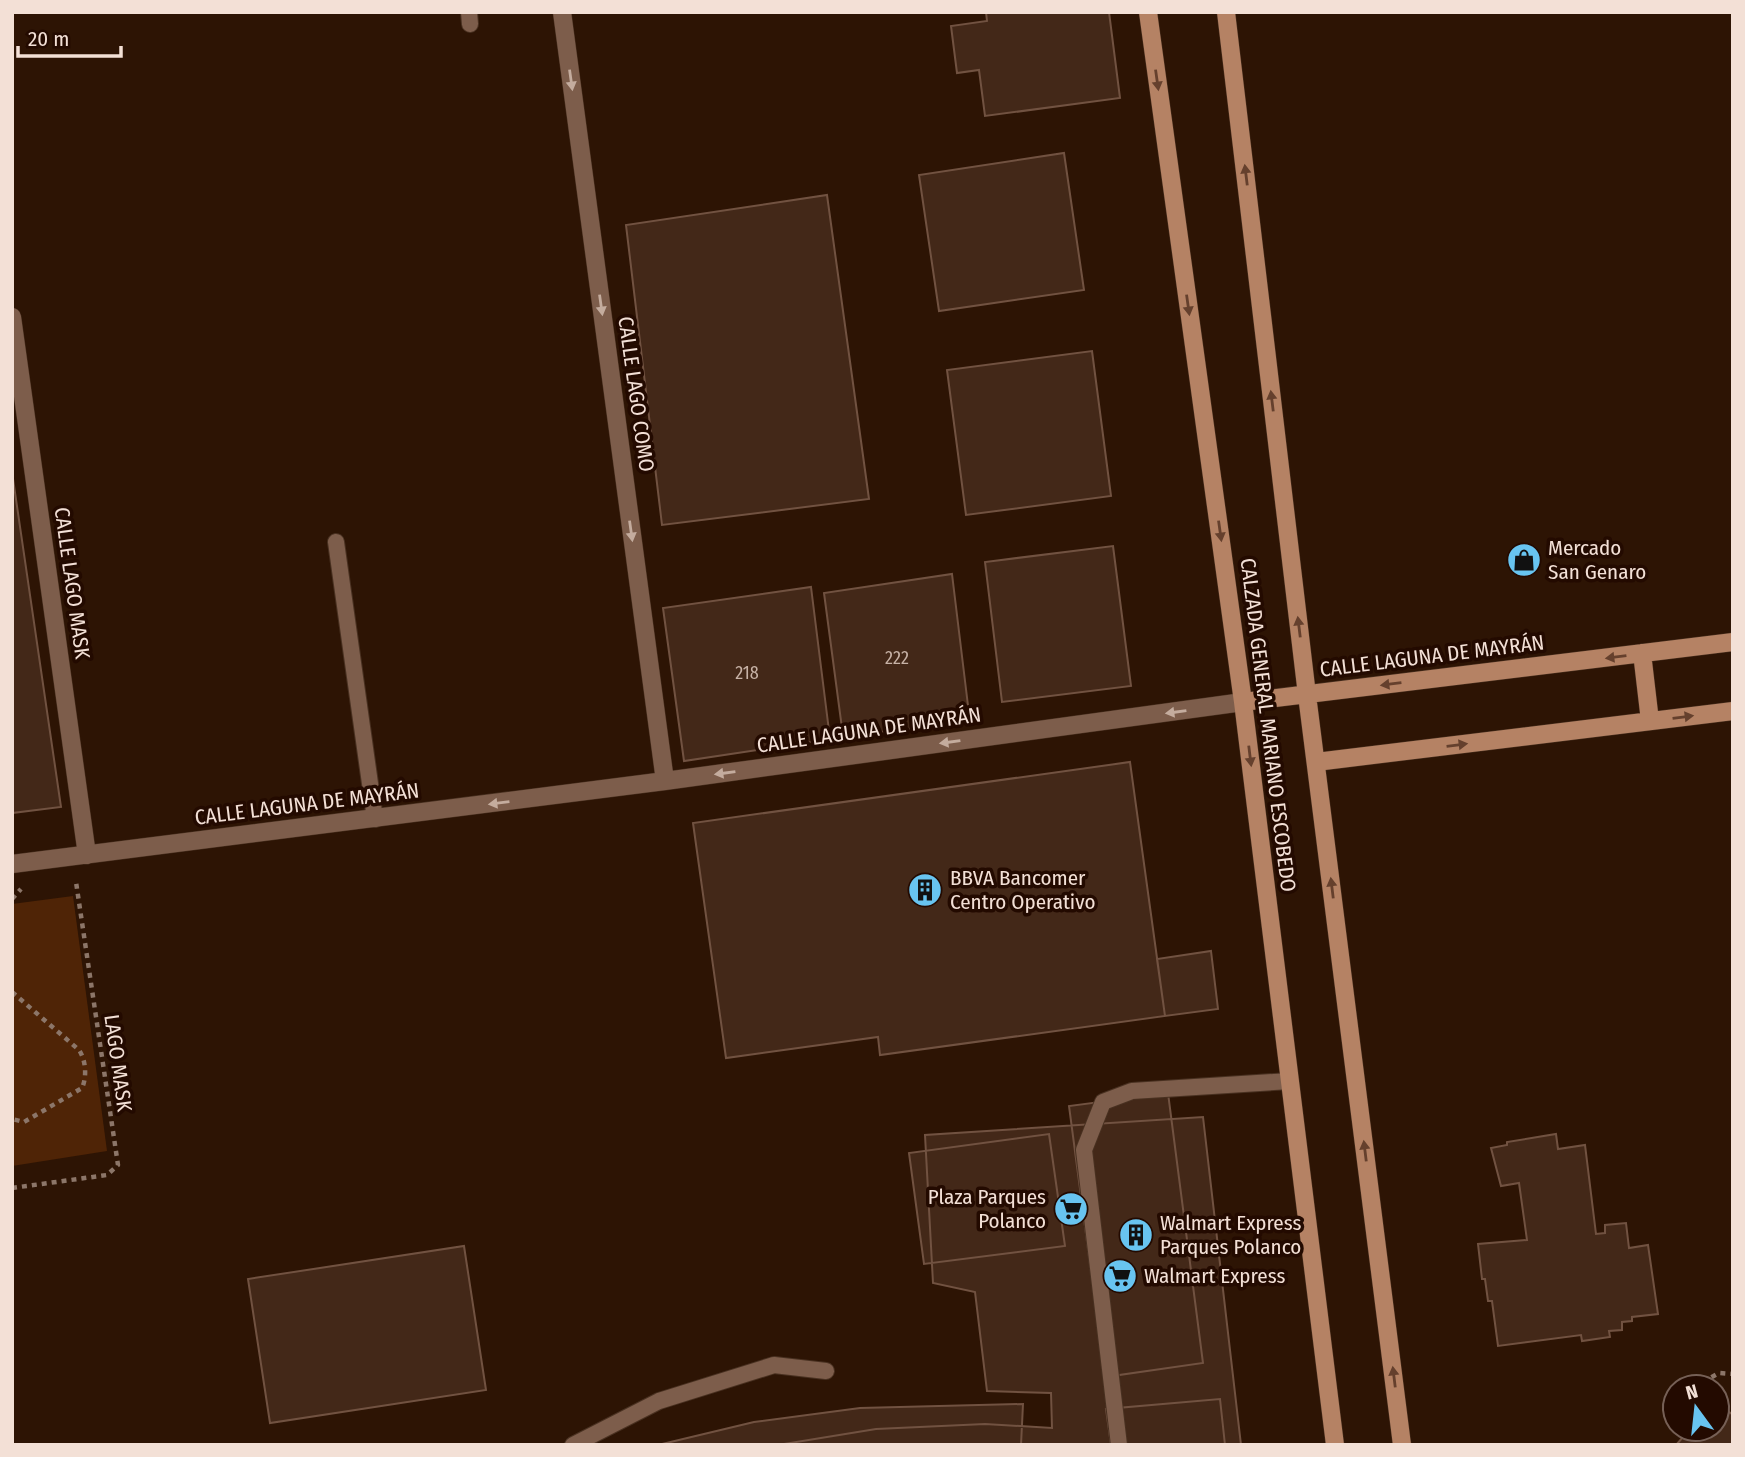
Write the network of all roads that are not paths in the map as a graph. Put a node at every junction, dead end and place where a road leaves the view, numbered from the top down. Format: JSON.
{"nodes":[{"id":1,"x":562,"y":12,"type":"edge"},
{"id":2,"x":1148,"y":12,"type":"edge"},
{"id":3,"x":1226,"y":12,"type":"edge"},
{"id":4,"x":12,"y":317,"type":"edge"},
{"id":5,"x":336,"y":542,"type":"dead end"},
{"id":6,"x":1733,"y":642,"type":"edge"},
{"id":7,"x":1643,"y":653,"type":"junction"},
{"id":8,"x":1307,"y":695,"type":"junction"},
{"id":9,"x":1243,"y":702,"type":"junction"},
{"id":10,"x":1733,"y":711,"type":"edge"},
{"id":11,"x":1650,"y":721,"type":"junction"},
{"id":12,"x":1316,"y":762,"type":"junction"},
{"id":13,"x":665,"y":781,"type":"junction"},
{"id":14,"x":375,"y":819,"type":"junction"},
{"id":15,"x":80,"y":856,"type":"junction"},
{"id":16,"x":12,"y":864,"type":"edge"},
{"id":17,"x":1290,"y":1081,"type":"junction"},
{"id":18,"x":826,"y":1371,"type":"dead end"},
{"id":19,"x":573,"y":1445,"type":"edge"},
{"id":20,"x":1119,"y":1445,"type":"edge"},
{"id":21,"x":1335,"y":1445,"type":"edge"},
{"id":22,"x":1402,"y":1445,"type":"edge"}],
"edges":[{"from":1,"to":13,"type":"street","name":"CALLE LAGO COMO","one_way":true},
{"from":2,"to":9,"type":"main road","name":"CALZADA GENERAL MARIANO ESCOBEDO","one_way":true},
{"from":8,"to":3,"type":"main road","name":"CALZADA GENERAL MARIANO ESCOBEDO","one_way":true},
{"from":4,"to":15,"type":"street","name":"CALLE LAGO MASK"},
{"from":5,"to":14,"type":"lane"},
{"from":6,"to":7,"type":"main road","name":"CALLE LAGUNA DE MAYRÁN"},
{"from":7,"to":8,"type":"main road","name":"CALLE LAGUNA DE MAYRÁN","one_way":true},
{"from":7,"to":11,"type":"main road"},
{"from":8,"to":9,"type":"main road","name":"CALLE LAGUNA DE MAYRÁN"},
{"from":8,"to":12,"type":"main road","name":"CALZADA GENERAL MARIANO ESCOBEDO"},
{"from":9,"to":13,"type":"street","name":"CALLE LAGUNA DE MAYRÁN","one_way":true},
{"from":9,"to":17,"type":"main road","name":"CALZADA GENERAL MARIANO ESCOBEDO","one_way":true},
{"from":11,"to":10,"type":"main road","one_way":true},
{"from":12,"to":11,"type":"main road","one_way":true},
{"from":22,"to":12,"type":"main road","name":"CALZADA GENERAL MARIANO ESCOBEDO","one_way":true},
{"from":13,"to":14,"type":"street","name":"CALLE LAGUNA DE MAYRÁN","one_way":true},
{"from":14,"to":15,"type":"street","name":"CALLE LAGUNA DE MAYRÁN"},
{"from":15,"to":16,"type":"street","name":"CALLE LAGUNA DE MAYRÁN"},
{"from":17,"to":20,"type":"lane"},
{"from":17,"to":21,"type":"main road","name":"CALZADA GENERAL MARIANO ESCOBEDO"},
{"from":18,"to":19,"type":"lane"}]}
